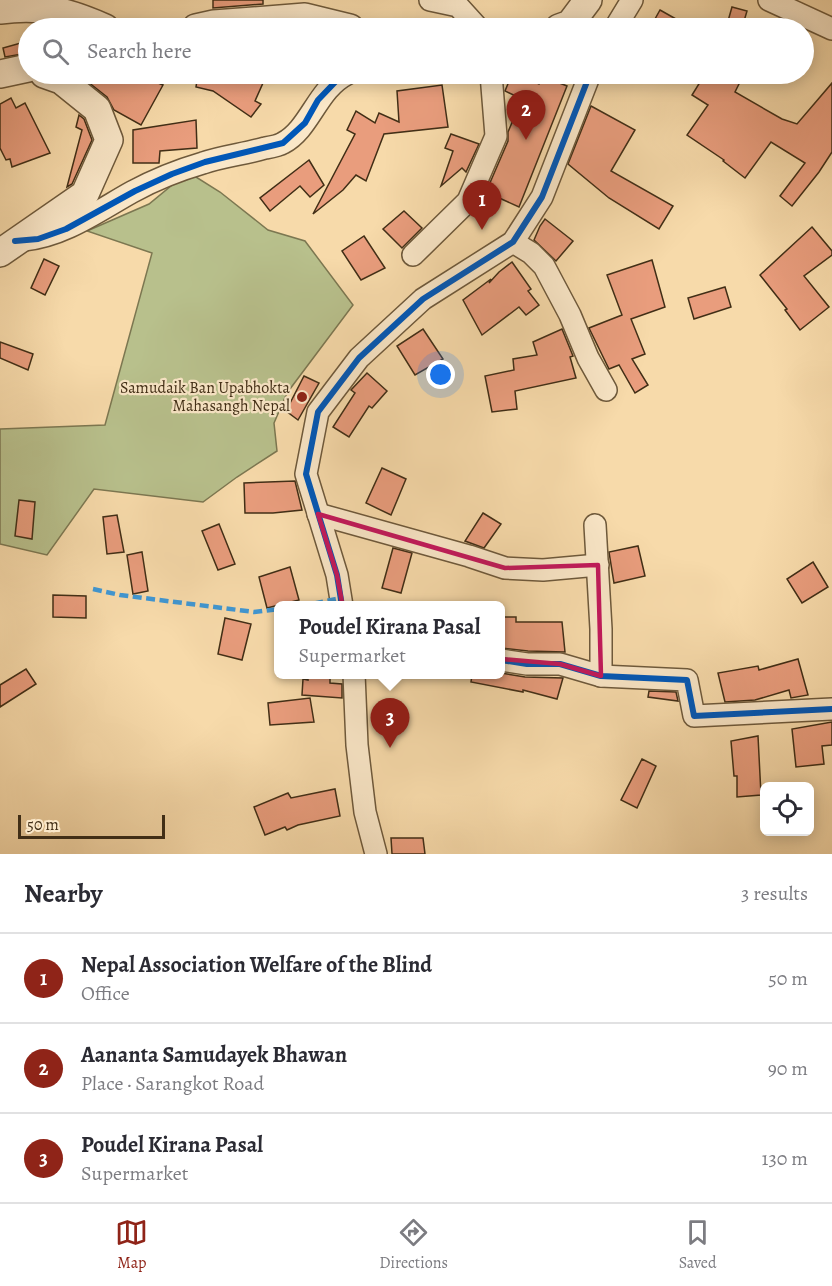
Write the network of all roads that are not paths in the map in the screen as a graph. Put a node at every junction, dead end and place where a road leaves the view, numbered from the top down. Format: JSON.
{"nodes":[{"id":1,"x":430,"y":0,"type":"edge"},
{"id":2,"x":588,"y":0,"type":"edge"},
{"id":3,"x":632,"y":0,"type":"edge"},
{"id":4,"x":769,"y":0,"type":"edge"},
{"id":5,"x":457,"y":3,"type":"edge"},
{"id":6,"x":0,"y":10,"type":"edge"},
{"id":7,"x":78,"y":18,"type":"edge"},
{"id":8,"x":292,"y":18,"type":"edge"},
{"id":9,"x":309,"y":18,"type":"edge"},
{"id":10,"x":470,"y":18,"type":"edge"},
{"id":11,"x":574,"y":18,"type":"edge"},
{"id":12,"x":621,"y":18,"type":"edge"},
{"id":13,"x":808,"y":18,"type":"edge"},
{"id":14,"x":814,"y":21,"type":"edge"},
{"id":15,"x":832,"y":29,"type":"edge"},
{"id":16,"x":18,"y":70,"type":"edge"},
{"id":17,"x":0,"y":74,"type":"edge"},
{"id":18,"x":66,"y":84,"type":"edge"},
{"id":19,"x":333,"y":84,"type":"edge"},
{"id":20,"x":491,"y":84,"type":"edge"},
{"id":21,"x":586,"y":84,"type":"edge"},
{"id":22,"x":513,"y":243,"type":"junction"},
{"id":23,"x":8,"y":247,"type":"edge"},
{"id":24,"x":413,"y":255,"type":"dead end"},
{"id":25,"x":606,"y":390,"type":"dead end"},
{"id":26,"x":318,"y":514,"type":"junction"},
{"id":27,"x":595,"y":525,"type":"dead end"},
{"id":28,"x":598,"y":566,"type":"junction"},
{"id":29,"x":341,"y":601,"type":"edge"},
{"id":30,"x":505,"y":661,"type":"edge"},
{"id":31,"x":601,"y":676,"type":"junction"},
{"id":32,"x":354,"y":679,"type":"edge"},
{"id":33,"x":832,"y":709,"type":"edge"},
{"id":34,"x":376,"y":854,"type":"edge"}],
"edges":[{"from":1,"to":5,"type":"street"},
{"from":2,"to":11,"type":"street"},
{"from":3,"to":12,"type":"street"},
{"from":4,"to":13,"type":"street"},
{"from":5,"to":10,"type":"street"},
{"from":6,"to":7,"type":"street"},
{"from":8,"to":9,"type":"street"},
{"from":14,"to":15,"type":"street"},
{"from":16,"to":17,"type":"street"},
{"from":18,"to":23,"type":"street"},
{"from":19,"to":23,"type":"street"},
{"from":20,"to":24,"type":"street"},
{"from":21,"to":22,"type":"street"},
{"from":22,"to":25,"type":"street"},
{"from":22,"to":26,"type":"street"},
{"from":26,"to":28,"type":"street"},
{"from":26,"to":29,"type":"street"},
{"from":27,"to":28,"type":"street"},
{"from":28,"to":31,"type":"street"},
{"from":30,"to":31,"type":"street"},
{"from":31,"to":33,"type":"street"},
{"from":32,"to":34,"type":"street"}]}
